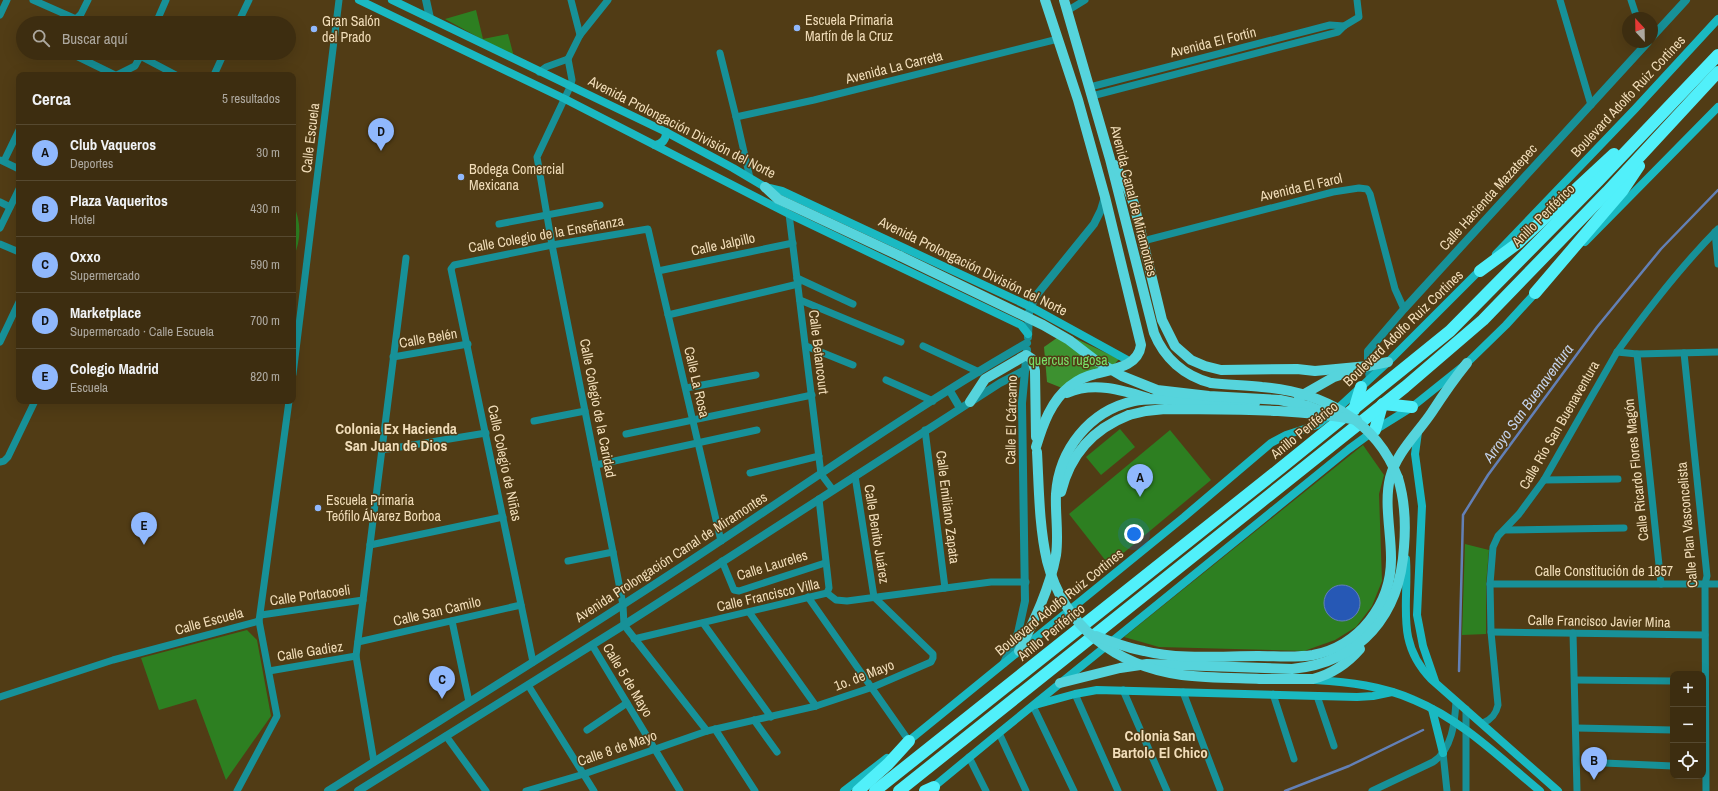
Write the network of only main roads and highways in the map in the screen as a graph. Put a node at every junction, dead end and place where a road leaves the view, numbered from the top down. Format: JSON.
{"nodes":[{"id":1,"x":359,"y":0,"type":"edge"},
{"id":2,"x":392,"y":0,"type":"edge"},
{"id":3,"x":1045,"y":0,"type":"edge"},
{"id":4,"x":1064,"y":0,"type":"edge"},
{"id":5,"x":1718,"y":19,"type":"edge"},
{"id":6,"x":1718,"y":55,"type":"edge"},
{"id":7,"x":518,"y":61,"type":"junction"},
{"id":8,"x":536,"y":70,"type":"junction"},
{"id":9,"x":1718,"y":72,"type":"edge"},
{"id":10,"x":511,"y":73,"type":"junction"},
{"id":11,"x":528,"y":81,"type":"junction"},
{"id":12,"x":1672,"y":103,"type":"junction"},
{"id":13,"x":1718,"y":107,"type":"edge"},
{"id":14,"x":670,"y":134,"type":"junction"},
{"id":15,"x":655,"y":145,"type":"junction"},
{"id":16,"x":664,"y":150,"type":"junction"},
{"id":17,"x":1645,"y":151,"type":"junction"},
{"id":18,"x":1110,"y":159,"type":"junction"},
{"id":19,"x":764,"y":187,"type":"junction"},
{"id":20,"x":1480,"y":271,"type":"junction"},
{"id":21,"x":1535,"y":293,"type":"junction"},
{"id":22,"x":1016,"y":300,"type":"junction"},
{"id":23,"x":1006,"y":318,"type":"junction"},
{"id":24,"x":1028,"y":334,"type":"road end"},
{"id":25,"x":1131,"y":362,"type":"junction"},
{"id":26,"x":1388,"y":362,"type":"junction"},
{"id":27,"x":1467,"y":363,"type":"junction"},
{"id":28,"x":1368,"y":366,"type":"junction"},
{"id":29,"x":1361,"y":387,"type":"junction"},
{"id":30,"x":1154,"y":399,"type":"junction"},
{"id":31,"x":970,"y":402,"type":"road end"},
{"id":32,"x":1054,"y":402,"type":"junction"},
{"id":33,"x":1383,"y":405,"type":"junction"},
{"id":34,"x":1412,"y":407,"type":"junction"},
{"id":35,"x":1334,"y":414,"type":"junction"},
{"id":36,"x":1355,"y":415,"type":"junction"},
{"id":37,"x":1375,"y":430,"type":"junction"},
{"id":38,"x":1418,"y":431,"type":"junction"},
{"id":39,"x":1036,"y":450,"type":"junction"},
{"id":40,"x":1056,"y":515,"type":"junction"},
{"id":41,"x":1404,"y":547,"type":"junction"},
{"id":42,"x":1373,"y":631,"type":"junction"},
{"id":43,"x":1087,"y":632,"type":"junction"},
{"id":44,"x":1019,"y":651,"type":"junction"},
{"id":45,"x":1313,"y":679,"type":"junction"},
{"id":46,"x":1060,"y":683,"type":"junction"},
{"id":47,"x":1436,"y":684,"type":"junction"},
{"id":48,"x":1392,"y":692,"type":"junction"},
{"id":49,"x":1033,"y":706,"type":"junction"},
{"id":50,"x":1432,"y":709,"type":"junction"},
{"id":51,"x":909,"y":741,"type":"junction"},
{"id":52,"x":1443,"y":752,"type":"road end"},
{"id":53,"x":931,"y":790,"type":"edge"},
{"id":54,"x":844,"y":791,"type":"edge"},
{"id":55,"x":858,"y":791,"type":"edge"},
{"id":56,"x":875,"y":791,"type":"edge"},
{"id":57,"x":899,"y":791,"type":"edge"},
{"id":58,"x":1540,"y":791,"type":"edge"},
{"id":59,"x":1558,"y":791,"type":"edge"}],
"edges":[{"from":1,"to":10,"type":"main road","name":"Avenida Prolongación División del Norte"},
{"from":2,"to":7,"type":"main road","name":"Avenida Prolongación División del Norte"},
{"from":3,"to":25,"type":"main road","name":"Avenida Canal de Miramontes"},
{"from":4,"to":18,"type":"main road","name":"Avenida Canal de Miramontes"},
{"from":5,"to":20,"type":"main road","name":"Boulevard Adolfo Ruiz Cortines"},
{"from":6,"to":12,"type":"highway","name":"Anillo Periférico"},
{"from":7,"to":8,"type":"main road","name":"Avenida Prolongación División del Norte"},
{"from":7,"to":10,"type":"main road"},
{"from":8,"to":11,"type":"main road"},
{"from":8,"to":14,"type":"main road","name":"Avenida Prolongación División del Norte"},
{"from":9,"to":17,"type":"highway","name":"Anillo Periférico"},
{"from":10,"to":11,"type":"main road","name":"Avenida Prolongación División del Norte"},
{"from":11,"to":15,"type":"main road","name":"Avenida Prolongación División del Norte"},
{"from":12,"to":20,"type":"highway"},
{"from":12,"to":36,"type":"highway","name":"Anillo Periférico"},
{"from":13,"to":21,"type":"main road"},
{"from":14,"to":15,"type":"main road"},
{"from":14,"to":16,"type":"main road"},
{"from":14,"to":19,"type":"main road","name":"Avenida Prolongación División del Norte"},
{"from":15,"to":16,"type":"main road","name":"Avenida Prolongación División del Norte"},
{"from":16,"to":23,"type":"main road","name":"Avenida Prolongación División del Norte"},
{"from":17,"to":21,"type":"highway"},
{"from":17,"to":33,"type":"highway","name":"Anillo Periférico"},
{"from":18,"to":28,"type":"main road"},
{"from":18,"to":36,"type":"main road","name":"Avenida Canal de Miramontes","bridge":true},
{"from":19,"to":22,"type":"main road","name":"Avenida Prolongación División del Norte"},
{"from":19,"to":35,"type":"main road","bridge":true},
{"from":20,"to":26,"type":"main road","name":"Boulevard Adolfo Ruiz Cortines"},
{"from":21,"to":27,"type":"main road"},
{"from":22,"to":23,"type":"main road"},
{"from":22,"to":25,"type":"main road","name":"Avenida Prolongación División del Norte"},
{"from":23,"to":24,"type":"main road","name":"Avenida Prolongación División del Norte"},
{"from":25,"to":32,"type":"main road"},
{"from":26,"to":28,"type":"main road"},
{"from":26,"to":29,"type":"main road","name":"Boulevard Adolfo Ruiz Cortines"},
{"from":27,"to":34,"type":"main road"},
{"from":27,"to":38,"type":"main road"},
{"from":28,"to":30,"type":"main road"},
{"from":29,"to":35,"type":"main road","name":"Boulevard Adolfo Ruiz Cortines"},
{"from":29,"to":36,"type":"highway"},
{"from":30,"to":32,"type":"main road"},
{"from":30,"to":40,"type":"main road"},
{"from":31,"to":39,"type":"main road"},
{"from":32,"to":39,"type":"main road"},
{"from":33,"to":34,"type":"highway"},
{"from":33,"to":37,"type":"highway"},
{"from":33,"to":57,"type":"highway","name":"Anillo Periférico"},
{"from":34,"to":37,"type":"main road"},
{"from":35,"to":36,"type":"highway"},
{"from":35,"to":40,"type":"main road","bridge":true},
{"from":35,"to":44,"type":"main road","name":"Boulevard Adolfo Ruiz Cortines"},
{"from":36,"to":41,"type":"main road","name":"Avenida Canal de Miramontes","bridge":true},
{"from":36,"to":56,"type":"highway","name":"Anillo Periférico"},
{"from":37,"to":46,"type":"main road"},
{"from":38,"to":43,"type":"main road","bridge":true},
{"from":38,"to":47,"type":"main road"},
{"from":39,"to":43,"type":"main road","bridge":true},
{"from":40,"to":44,"type":"main road"},
{"from":41,"to":42,"type":"main road","name":"Avenida Canal de Miramontes"},
{"from":41,"to":47,"type":"main road"},
{"from":42,"to":45,"type":"main road"},
{"from":42,"to":46,"type":"main road"},
{"from":43,"to":45,"type":"main road","bridge":true},
{"from":44,"to":51,"type":"main road","name":"Boulevard Adolfo Ruiz Cortines"},
{"from":45,"to":48,"type":"main road"},
{"from":46,"to":49,"type":"main road"},
{"from":47,"to":59,"type":"main road"},
{"from":48,"to":49,"type":"main road"},
{"from":48,"to":50,"type":"main road"},
{"from":49,"to":53,"type":"main road"},
{"from":50,"to":52,"type":"main road"},
{"from":50,"to":58,"type":"main road"},
{"from":51,"to":54,"type":"main road","name":"Boulevard Adolfo Ruiz Cortines"},
{"from":51,"to":55,"type":"highway"}]}
